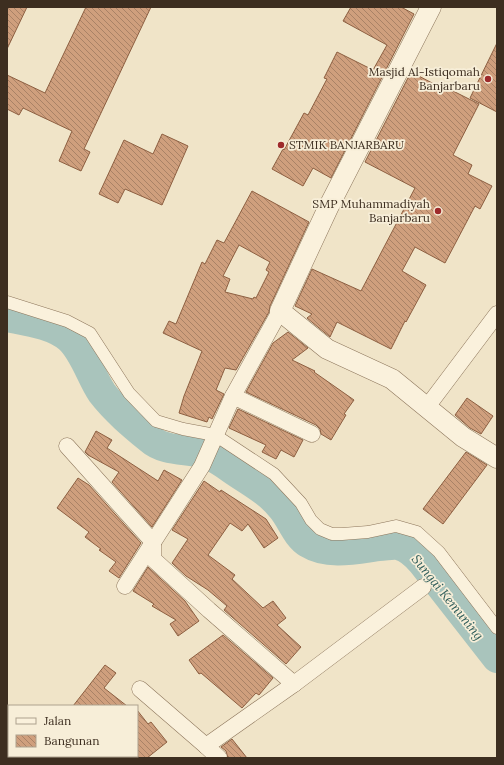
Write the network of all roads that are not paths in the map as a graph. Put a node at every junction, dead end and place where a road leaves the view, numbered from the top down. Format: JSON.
{"nodes":[{"id":1,"x":431,"y":7,"type":"edge"},
{"id":2,"x":7,"y":302,"type":"edge"},
{"id":3,"x":280,"y":310,"type":"junction"},
{"id":4,"x":497,"y":314,"type":"edge"},
{"id":5,"x":233,"y":396,"type":"junction"},
{"id":6,"x":428,"y":407,"type":"junction"},
{"id":7,"x":312,"y":434,"type":"dead end"},
{"id":8,"x":214,"y":437,"type":"junction"},
{"id":9,"x":67,"y":446,"type":"dead end"},
{"id":10,"x":497,"y":458,"type":"edge"},
{"id":11,"x":153,"y":542,"type":"junction"},
{"id":12,"x":125,"y":586,"type":"dead end"},
{"id":13,"x":423,"y":587,"type":"dead end"},
{"id":14,"x":497,"y":628,"type":"edge"},
{"id":15,"x":294,"y":684,"type":"junction"},
{"id":16,"x":140,"y":689,"type":"dead end"},
{"id":17,"x":206,"y":746,"type":"junction"},
{"id":18,"x":219,"y":758,"type":"edge"}],
"edges":[{"from":1,"to":3,"type":"street"},
{"from":2,"to":8,"type":"street"},
{"from":3,"to":5,"type":"street"},
{"from":3,"to":6,"type":"street"},
{"from":4,"to":6,"type":"street"},
{"from":5,"to":7,"type":"street"},
{"from":5,"to":8,"type":"street"},
{"from":6,"to":10,"type":"street"},
{"from":8,"to":11,"type":"street"},
{"from":8,"to":14,"type":"street"},
{"from":9,"to":11,"type":"street"},
{"from":11,"to":12,"type":"street"},
{"from":11,"to":15,"type":"street"},
{"from":13,"to":15,"type":"street"},
{"from":15,"to":17,"type":"street"},
{"from":16,"to":17,"type":"street"},
{"from":17,"to":18,"type":"street"}]}
